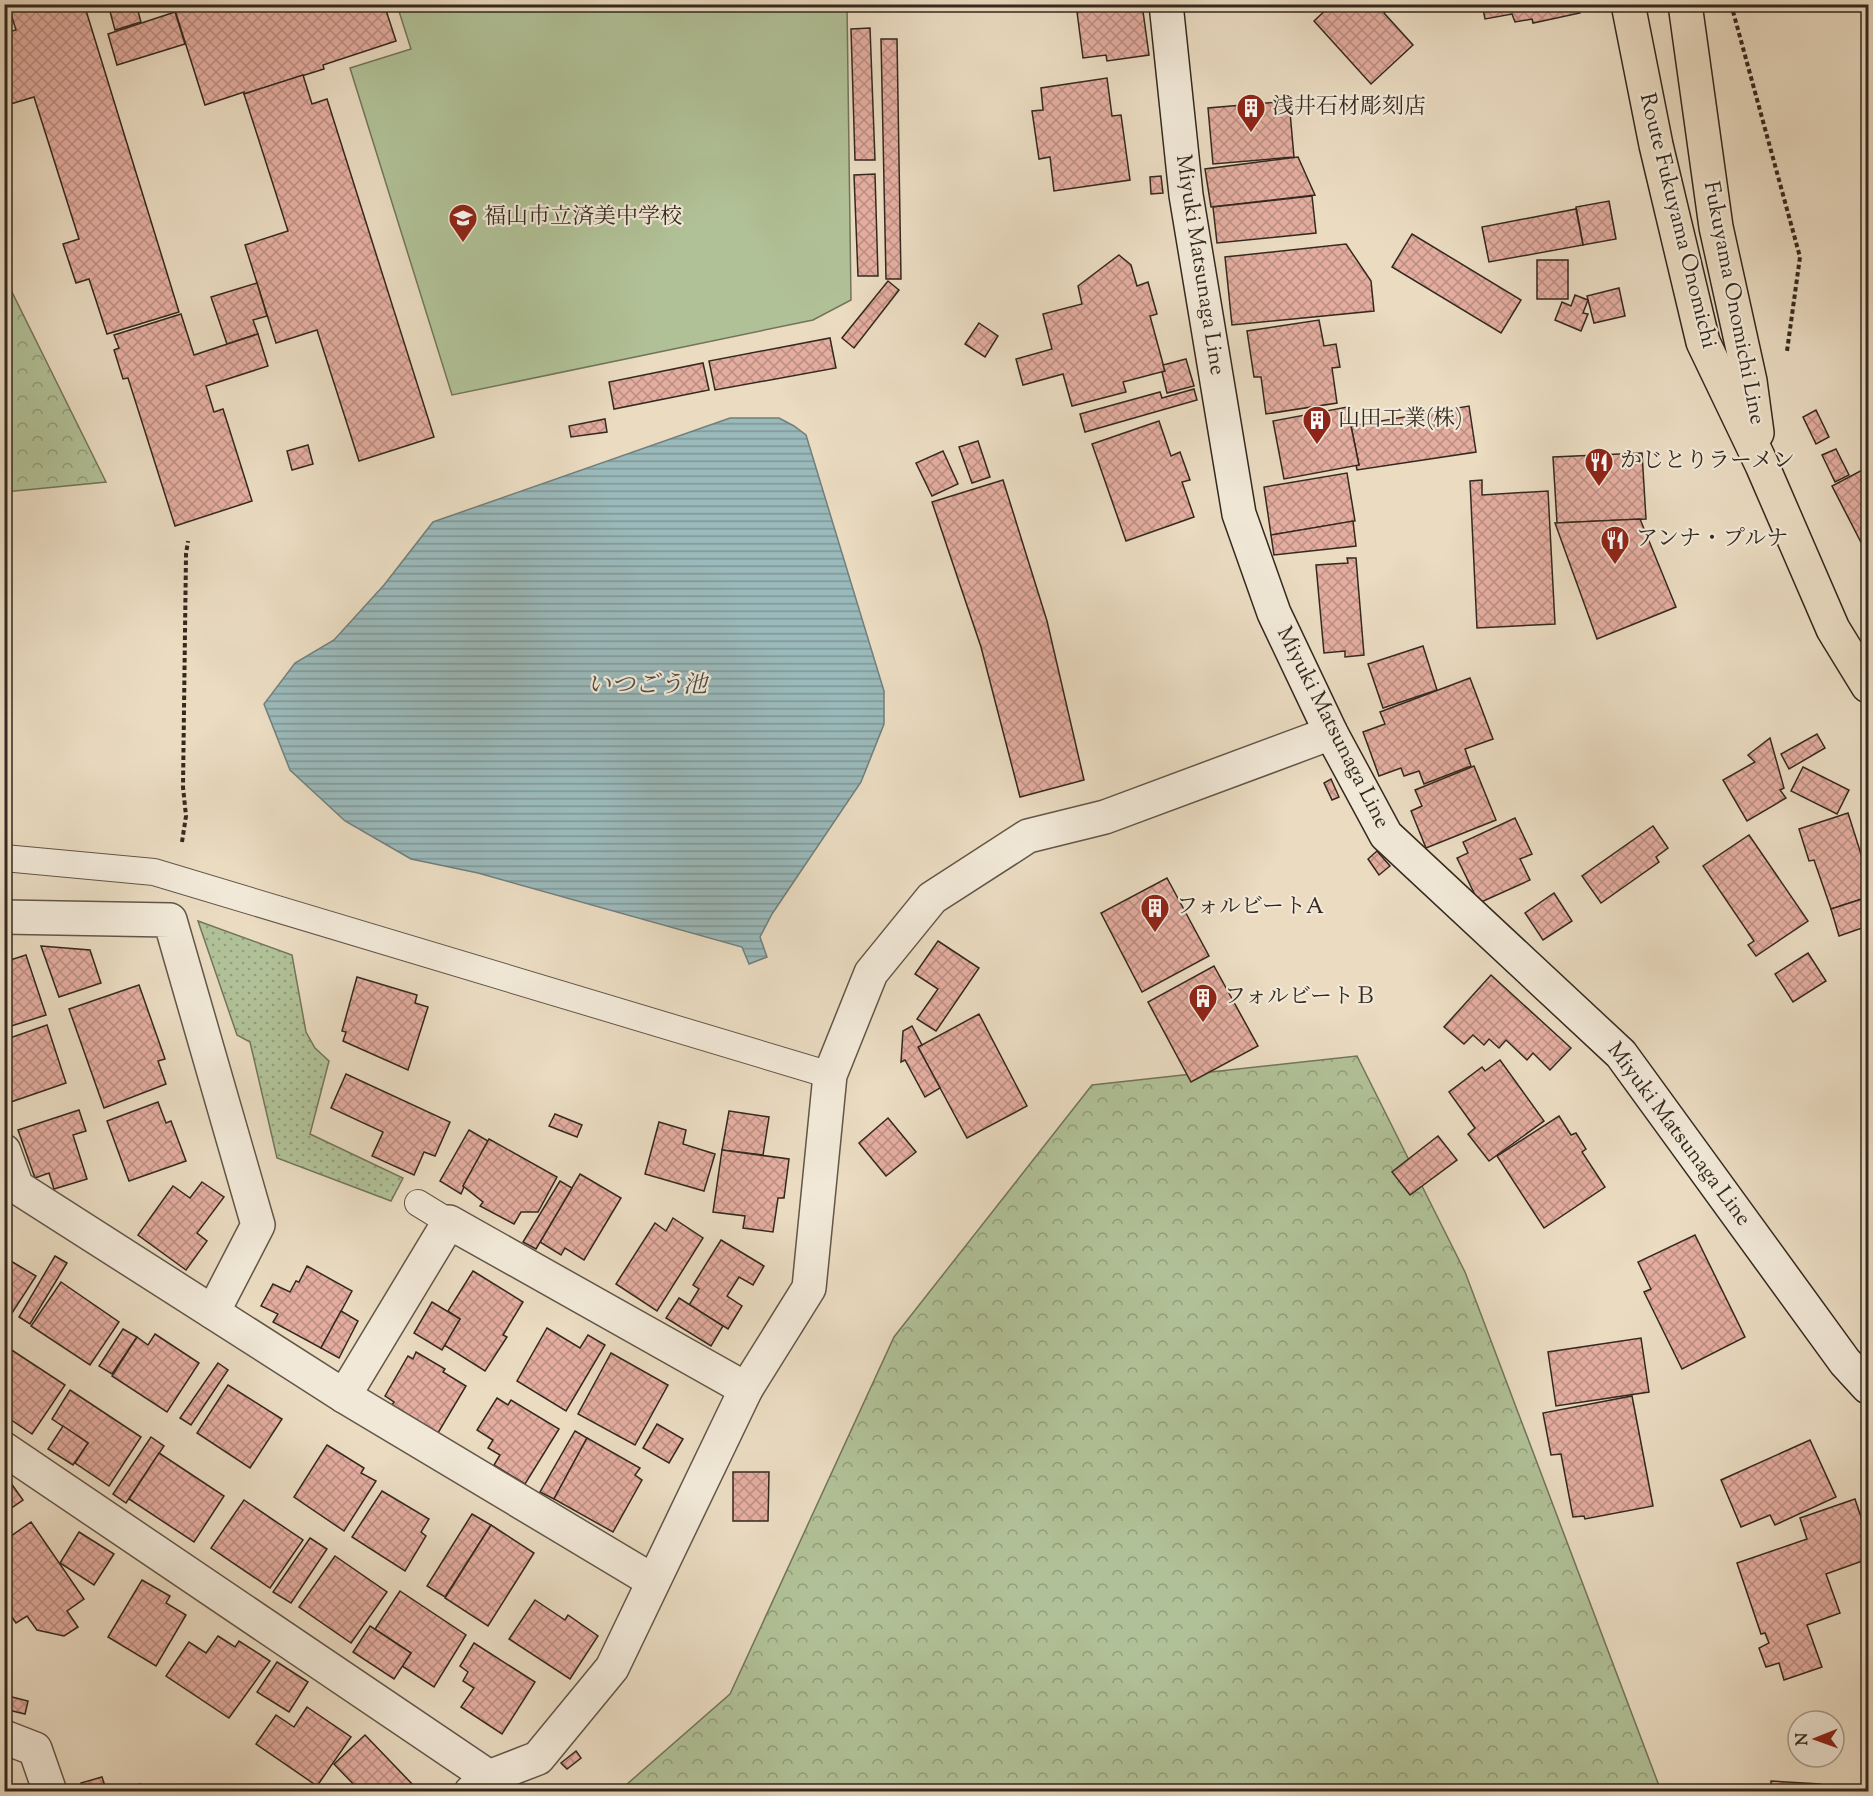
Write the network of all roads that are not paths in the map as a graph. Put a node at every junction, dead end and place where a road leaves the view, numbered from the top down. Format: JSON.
{"nodes":[{"id":1,"x":1166,"y":4,"type":"edge"},
{"id":2,"x":1628,"y":4,"type":"edge"},
{"id":3,"x":1685,"y":4,"type":"edge"},
{"id":4,"x":1762,"y":465,"type":"junction"},
{"id":5,"x":1869,"y":686,"type":"edge"},
{"id":6,"x":1331,"y":733,"type":"junction"},
{"id":7,"x":4,"y":858,"type":"edge"},
{"id":8,"x":4,"y":917,"type":"edge"},
{"id":9,"x":830,"y":1075,"type":"junction"},
{"id":10,"x":4,"y":1150,"type":"edge"},
{"id":11,"x":418,"y":1203,"type":"dead end"},
{"id":12,"x":449,"y":1222,"type":"junction"},
{"id":13,"x":213,"y":1312,"type":"junction"},
{"id":14,"x":1869,"y":1388,"type":"edge"},
{"id":15,"x":746,"y":1389,"type":"junction"},
{"id":16,"x":344,"y":1396,"type":"junction"},
{"id":17,"x":4,"y":1449,"type":"edge"},
{"id":18,"x":653,"y":1581,"type":"junction"},
{"id":19,"x":4,"y":1737,"type":"edge"},
{"id":20,"x":480,"y":1784,"type":"edge"},
{"id":21,"x":50,"y":1791,"type":"edge"}],
"edges":[{"from":1,"to":6,"type":"street","name":"Miyuki Matsunaga Line"},
{"from":2,"to":4,"type":"main road","name":"Route Fukuyama Onomichi"},
{"from":3,"to":4,"type":"main road","name":"Fukuyama Onomichi Line"},
{"from":4,"to":5,"type":"main road","name":"Fukuyama Onomichi Line"},
{"from":6,"to":9,"type":"street"},
{"from":6,"to":14,"type":"street","name":"Miyuki Matsunaga Line"},
{"from":7,"to":9,"type":"lane"},
{"from":8,"to":13,"type":"street"},
{"from":9,"to":15,"type":"street"},
{"from":10,"to":13,"type":"street"},
{"from":11,"to":12,"type":"lane"},
{"from":12,"to":15,"type":"street"},
{"from":12,"to":16,"type":"street"},
{"from":13,"to":16,"type":"street"},
{"from":15,"to":18,"type":"street"},
{"from":16,"to":18,"type":"street"},
{"from":17,"to":20,"type":"street"},
{"from":18,"to":20,"type":"street"},
{"from":19,"to":21,"type":"street"}]}
